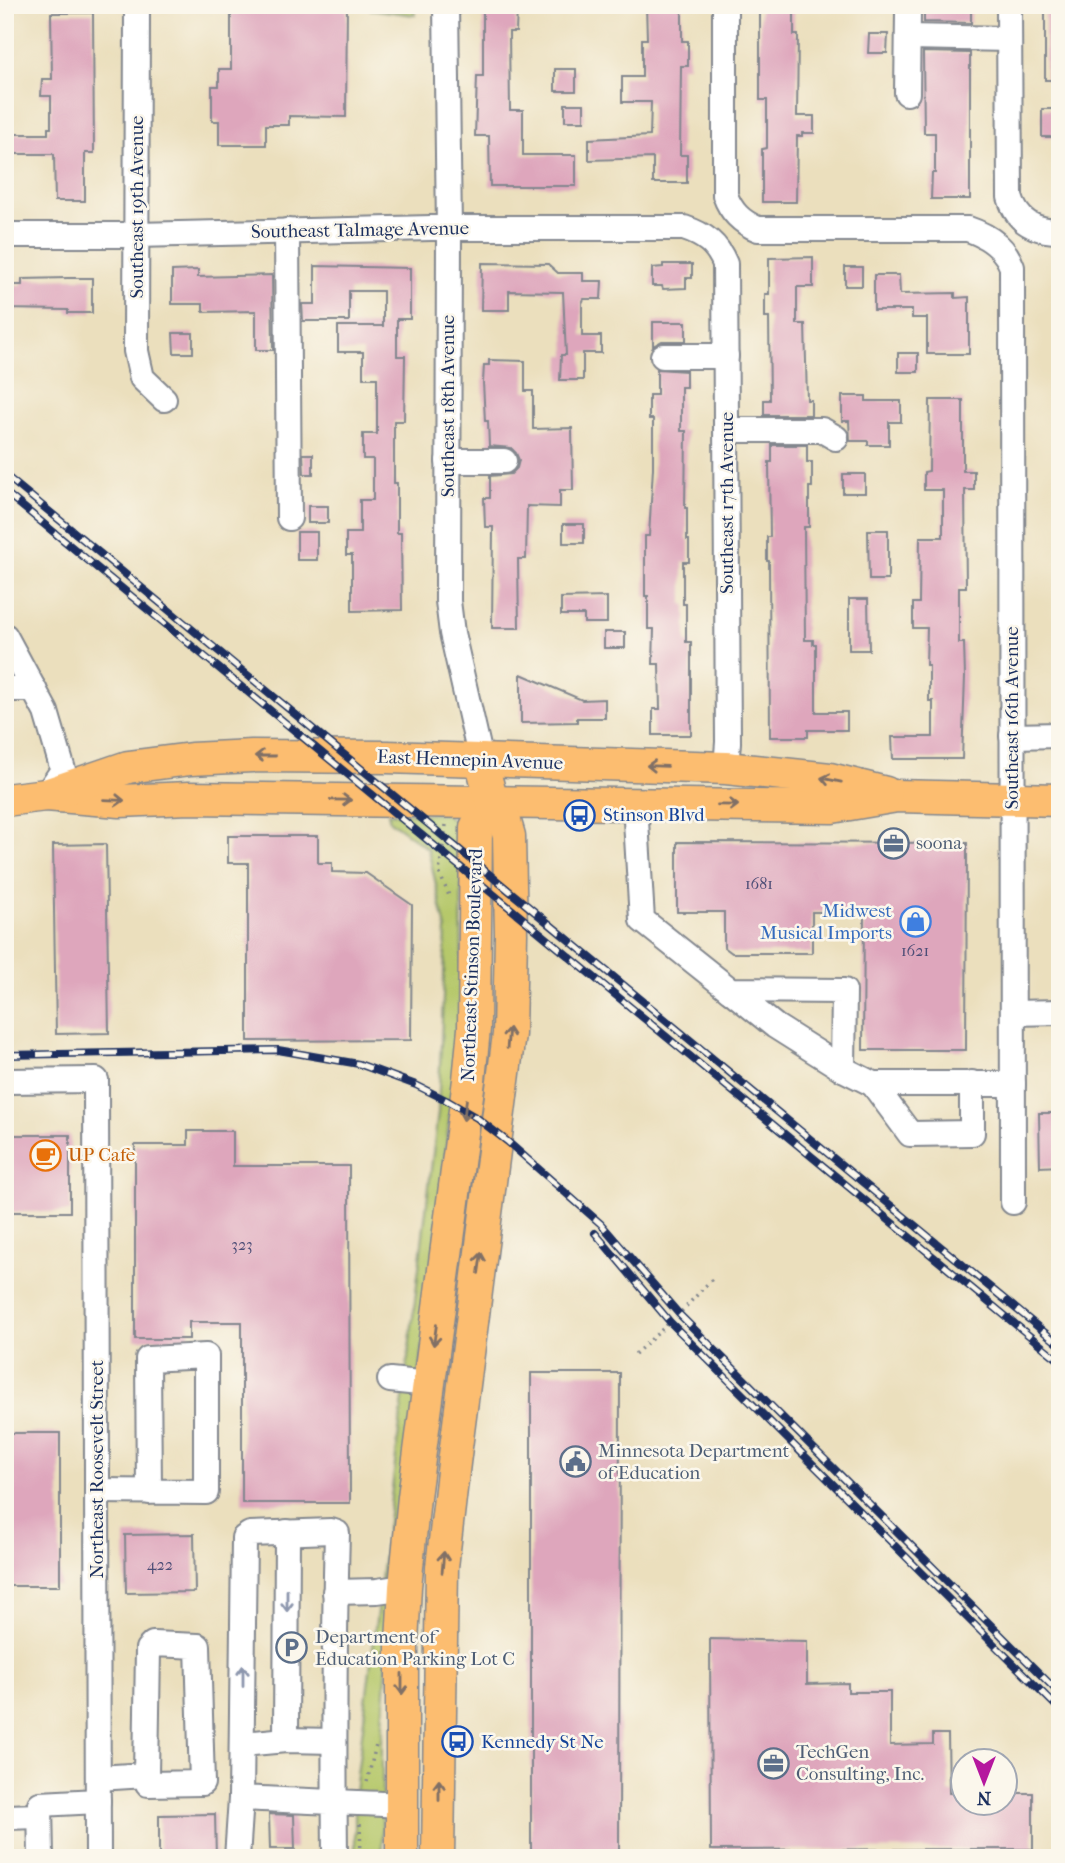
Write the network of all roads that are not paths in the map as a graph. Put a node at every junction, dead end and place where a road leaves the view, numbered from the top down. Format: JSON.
{"nodes":[{"id":1,"x":137,"y":5,"type":"edge"},
{"id":2,"x":446,"y":5,"type":"edge"},
{"id":3,"x":725,"y":5,"type":"edge"},
{"id":4,"x":1009,"y":5,"type":"edge"},
{"id":5,"x":908,"y":12,"type":"dead end"},
{"id":6,"x":908,"y":37,"type":"junction"},
{"id":7,"x":1009,"y":39,"type":"junction"},
{"id":8,"x":907,"y":93,"type":"dead end"},
{"id":9,"x":449,"y":229,"type":"junction"},
{"id":10,"x":287,"y":231,"type":"junction"},
{"id":11,"x":1060,"y":231,"type":"edge"},
{"id":12,"x":5,"y":235,"type":"edge"},
{"id":13,"x":136,"y":235,"type":"junction"},
{"id":14,"x":712,"y":242,"type":"joint"},
{"id":15,"x":663,"y":356,"type":"dead end"},
{"id":16,"x":726,"y":356,"type":"junction"},
{"id":17,"x":164,"y":399,"type":"dead end"},
{"id":18,"x":727,"y":430,"type":"junction"},
{"id":19,"x":836,"y":438,"type":"dead end"},
{"id":20,"x":448,"y":461,"type":"junction"},
{"id":21,"x":503,"y":461,"type":"dead end"},
{"id":22,"x":289,"y":518,"type":"dead end"},
{"id":23,"x":6,"y":640,"type":"edge"},
{"id":24,"x":34,"y":689,"type":"junction"},
{"id":25,"x":5,"y":690,"type":"edge"},
{"id":26,"x":1060,"y":735,"type":"edge"},
{"id":27,"x":1012,"y":736,"type":"junction"},
{"id":28,"x":481,"y":760,"type":"junction"},
{"id":29,"x":726,"y":768,"type":"junction"},
{"id":30,"x":46,"y":795,"type":"junction"},
{"id":31,"x":897,"y":796,"type":"junction"},
{"id":32,"x":5,"y":800,"type":"edge"},
{"id":33,"x":1012,"y":800,"type":"junction"},
{"id":34,"x":1060,"y":800,"type":"edge"},
{"id":35,"x":492,"y":802,"type":"junction"},
{"id":36,"x":635,"y":804,"type":"junction"},
{"id":37,"x":730,"y":990,"type":"junction"},
{"id":38,"x":1060,"y":1012,"type":"edge"},
{"id":39,"x":1013,"y":1013,"type":"junction"},
{"id":40,"x":843,"y":1069,"type":"junction"},
{"id":41,"x":5,"y":1081,"type":"edge"},
{"id":42,"x":972,"y":1083,"type":"junction"},
{"id":43,"x":873,"y":1084,"type":"junction"},
{"id":44,"x":1013,"y":1084,"type":"junction"},
{"id":45,"x":1013,"y":1202,"type":"dead end"},
{"id":46,"x":390,"y":1380,"type":"dead end"},
{"id":47,"x":429,"y":1384,"type":"junction"},
{"id":48,"x":97,"y":1491,"type":"junction"},
{"id":49,"x":149,"y":1492,"type":"junction"},
{"id":50,"x":287,"y":1532,"type":"junction"},
{"id":51,"x":405,"y":1587,"type":"junction"},
{"id":52,"x":335,"y":1592,"type":"junction"},
{"id":53,"x":286,"y":1740,"type":"junction"},
{"id":54,"x":334,"y":1741,"type":"junction"},
{"id":55,"x":243,"y":1744,"type":"junction"},
{"id":56,"x":146,"y":1774,"type":"junction"},
{"id":57,"x":98,"y":1789,"type":"junction"},
{"id":58,"x":242,"y":1798,"type":"junction"},
{"id":59,"x":334,"y":1802,"type":"junction"},
{"id":60,"x":402,"y":1805,"type":"junction"},
{"id":61,"x":40,"y":1816,"type":"junction"},
{"id":62,"x":5,"y":1817,"type":"edge"},
{"id":63,"x":41,"y":1858,"type":"edge"},
{"id":64,"x":98,"y":1858,"type":"edge"},
{"id":65,"x":237,"y":1858,"type":"edge"},
{"id":66,"x":335,"y":1858,"type":"edge"},
{"id":67,"x":402,"y":1858,"type":"edge"},
{"id":68,"x":438,"y":1858,"type":"edge"}],
"edges":[{"from":1,"to":13,"type":"street","name":"Southeast 19th Avenue"},
{"from":2,"to":9,"type":"street","name":"Southeast 18th Avenue"},
{"from":3,"to":27,"type":"street","name":"Southeast 16th Avenue"},
{"from":4,"to":7,"type":"street"},
{"from":5,"to":6,"type":"street"},
{"from":6,"to":7,"type":"street"},
{"from":6,"to":8,"type":"street"},
{"from":7,"to":11,"type":"street"},
{"from":9,"to":10,"type":"street","name":"Southeast Talmage Avenue"},
{"from":9,"to":14,"type":"street","name":"Southeast Talmage Avenue"},
{"from":9,"to":20,"type":"street","name":"Southeast 18th Avenue"},
{"from":10,"to":13,"type":"street","name":"Southeast Talmage Avenue"},
{"from":10,"to":22,"type":"street"},
{"from":12,"to":13,"type":"street","name":"Southeast Talmage Avenue"},
{"from":13,"to":17,"type":"street","name":"Southeast 19th Avenue"},
{"from":14,"to":16,"type":"street","name":"Southeast 17th Avenue"},
{"from":15,"to":16,"type":"street"},
{"from":16,"to":18,"type":"street","name":"Southeast 17th Avenue"},
{"from":18,"to":19,"type":"street"},
{"from":18,"to":29,"type":"street","name":"Southeast 17th Avenue"},
{"from":20,"to":21,"type":"street"},
{"from":20,"to":28,"type":"street","name":"Southeast 18th Avenue"},
{"from":23,"to":24,"type":"street"},
{"from":24,"to":25,"type":"street"},
{"from":24,"to":30,"type":"street"},
{"from":26,"to":27,"type":"street"},
{"from":27,"to":33,"type":"street","name":"Southeast 16th Avenue"},
{"from":29,"to":28,"type":"main road","name":"East Hennepin Avenue","one_way":true},
{"from":28,"to":30,"type":"main road","name":"East Hennepin Avenue","one_way":true},
{"from":28,"to":35,"type":"main road","name":"Southeast 18th Avenue"},
{"from":31,"to":29,"type":"main road","name":"East Hennepin Avenue","one_way":true},
{"from":30,"to":32,"type":"main road","name":"East Hennepin Avenue"},
{"from":30,"to":35,"type":"main road","name":"East Hennepin Avenue","one_way":true},
{"from":31,"to":33,"type":"main road","name":"East Hennepin Avenue"},
{"from":36,"to":31,"type":"main road","name":"East Hennepin Avenue","one_way":true},
{"from":33,"to":34,"type":"main road","name":"East Hennepin Avenue"},
{"from":33,"to":39,"type":"street","name":"Southeast 16th Avenue"},
{"from":35,"to":36,"type":"main road","name":"East Hennepin Avenue"},
{"from":35,"to":47,"type":"main road","name":"Northeast Stinson Boulevard","one_way":true},
{"from":68,"to":35,"type":"main road","name":"Northeast Stinson Boulevard","one_way":true},
{"from":36,"to":37,"type":"street"},
{"from":37,"to":40,"type":"street"},
{"from":37,"to":40,"type":"street"},
{"from":38,"to":39,"type":"street"},
{"from":39,"to":44,"type":"street","name":"Southeast 16th Avenue"},
{"from":40,"to":43,"type":"street"},
{"from":41,"to":48,"type":"street","name":"Northeast Roosevelt Street"},
{"from":42,"to":43,"type":"street"},
{"from":42,"to":43,"type":"street"},
{"from":42,"to":44,"type":"street"},
{"from":44,"to":45,"type":"street","name":"Southeast 16th Avenue"},
{"from":46,"to":47,"type":"street"},
{"from":47,"to":51,"type":"main road","name":"Northeast Stinson Boulevard"},
{"from":48,"to":49,"type":"street"},
{"from":48,"to":57,"type":"street","name":"Northeast Roosevelt Street"},
{"from":49,"to":49,"type":"street"},
{"from":50,"to":52,"type":"street"},
{"from":50,"to":53,"type":"street","one_way":true},
{"from":55,"to":50,"type":"street","one_way":true},
{"from":51,"to":52,"type":"street"},
{"from":51,"to":60,"type":"main road","name":"Northeast Stinson Boulevard","one_way":true},
{"from":52,"to":54,"type":"street"},
{"from":53,"to":54,"type":"street"},
{"from":53,"to":55,"type":"street"},
{"from":54,"to":59,"type":"street"},
{"from":55,"to":58,"type":"street"},
{"from":56,"to":56,"type":"street"},
{"from":56,"to":57,"type":"street"},
{"from":57,"to":61,"type":"street"},
{"from":57,"to":64,"type":"street","name":"Northeast Roosevelt Street"},
{"from":58,"to":59,"type":"street"},
{"from":58,"to":65,"type":"street"},
{"from":59,"to":60,"type":"street"},
{"from":59,"to":66,"type":"street"},
{"from":60,"to":67,"type":"main road","name":"Northeast Stinson Boulevard"},
{"from":61,"to":62,"type":"street"},
{"from":61,"to":63,"type":"street"}]}
